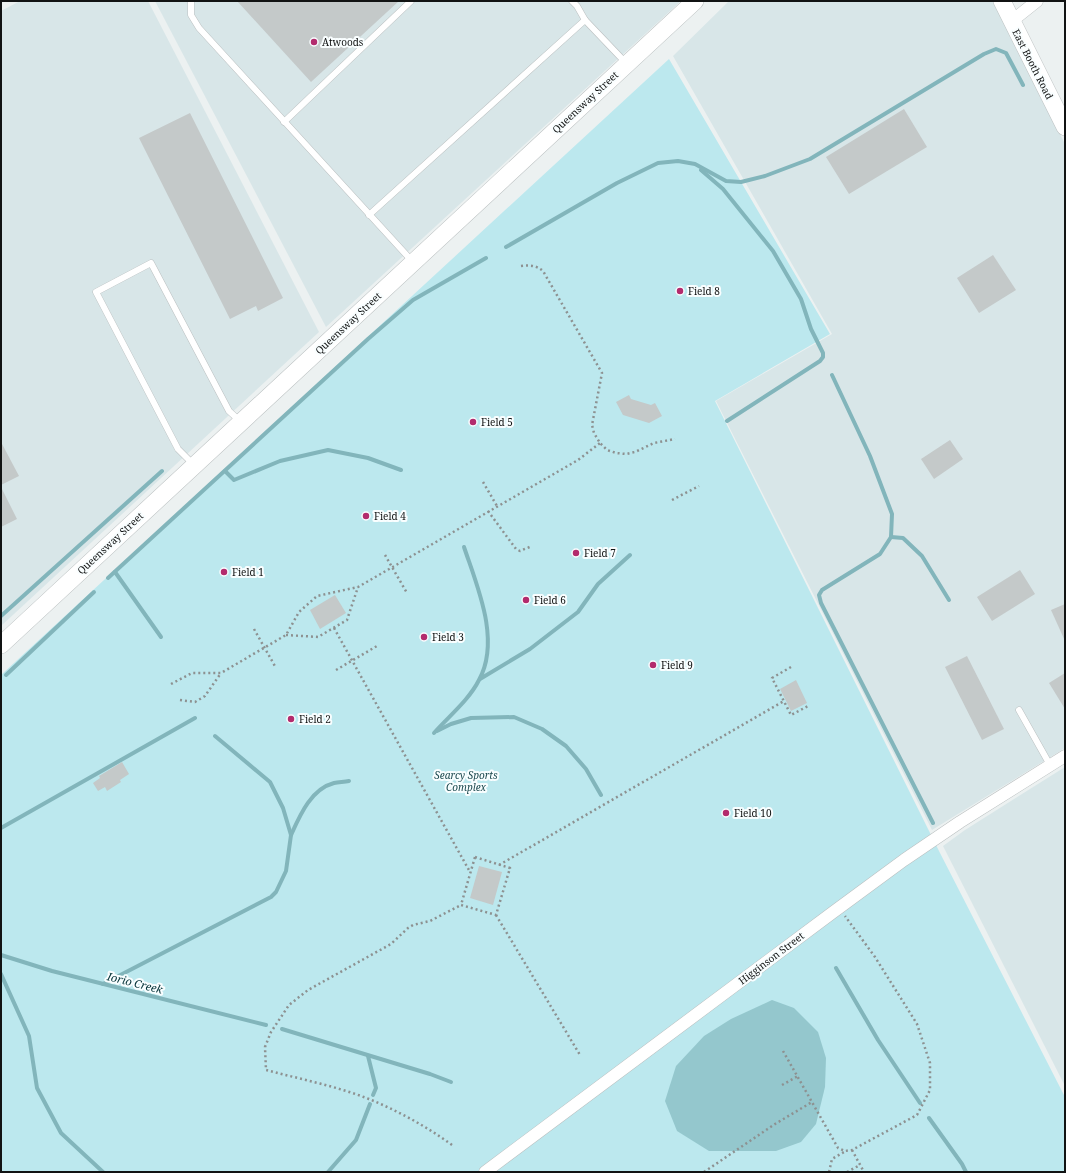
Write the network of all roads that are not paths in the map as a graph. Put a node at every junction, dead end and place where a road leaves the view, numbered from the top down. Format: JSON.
{"nodes":[{"id":1,"x":191,"y":1,"type":"edge"},
{"id":2,"x":411,"y":1,"type":"edge"},
{"id":3,"x":572,"y":1,"type":"edge"},
{"id":4,"x":695,"y":1,"type":"edge"},
{"id":5,"x":1002,"y":1,"type":"edge"},
{"id":6,"x":1037,"y":1,"type":"edge"},
{"id":7,"x":585,"y":20,"type":"junction"},
{"id":8,"x":1012,"y":21,"type":"junction"},
{"id":9,"x":627,"y":64,"type":"junction"},
{"id":10,"x":284,"y":122,"type":"junction"},
{"id":11,"x":1065,"y":127,"type":"edge"},
{"id":12,"x":369,"y":215,"type":"junction"},
{"id":13,"x":413,"y":262,"type":"junction"},
{"id":14,"x":241,"y":422,"type":"junction"},
{"id":15,"x":194,"y":465,"type":"junction"},
{"id":16,"x":1,"y":645,"type":"edge"},
{"id":17,"x":1018,"y":710,"type":"dead end"},
{"id":18,"x":1065,"y":756,"type":"edge"},
{"id":19,"x":1050,"y":765,"type":"junction"},
{"id":20,"x":485,"y":1172,"type":"edge"}],
"edges":[{"from":1,"to":10,"type":"lane"},
{"from":2,"to":10,"type":"lane"},
{"from":3,"to":7,"type":"lane"},
{"from":4,"to":9,"type":"street","name":"Queensway Street"},
{"from":5,"to":8,"type":"street","name":"East Booth Road"},
{"from":6,"to":8,"type":"street"},
{"from":7,"to":9,"type":"lane"},
{"from":7,"to":12,"type":"lane"},
{"from":8,"to":11,"type":"street","name":"East Booth Road"},
{"from":9,"to":13,"type":"street","name":"Queensway Street"},
{"from":10,"to":12,"type":"lane"},
{"from":12,"to":13,"type":"lane"},
{"from":13,"to":14,"type":"street","name":"Queensway Street"},
{"from":14,"to":15,"type":"street","name":"Queensway Street"},
{"from":14,"to":15,"type":"lane"},
{"from":15,"to":16,"type":"street","name":"Queensway Street"},
{"from":17,"to":19,"type":"lane"},
{"from":18,"to":19,"type":"street","name":"Higginson Street"},
{"from":19,"to":20,"type":"street","name":"Higginson Street"}]}
